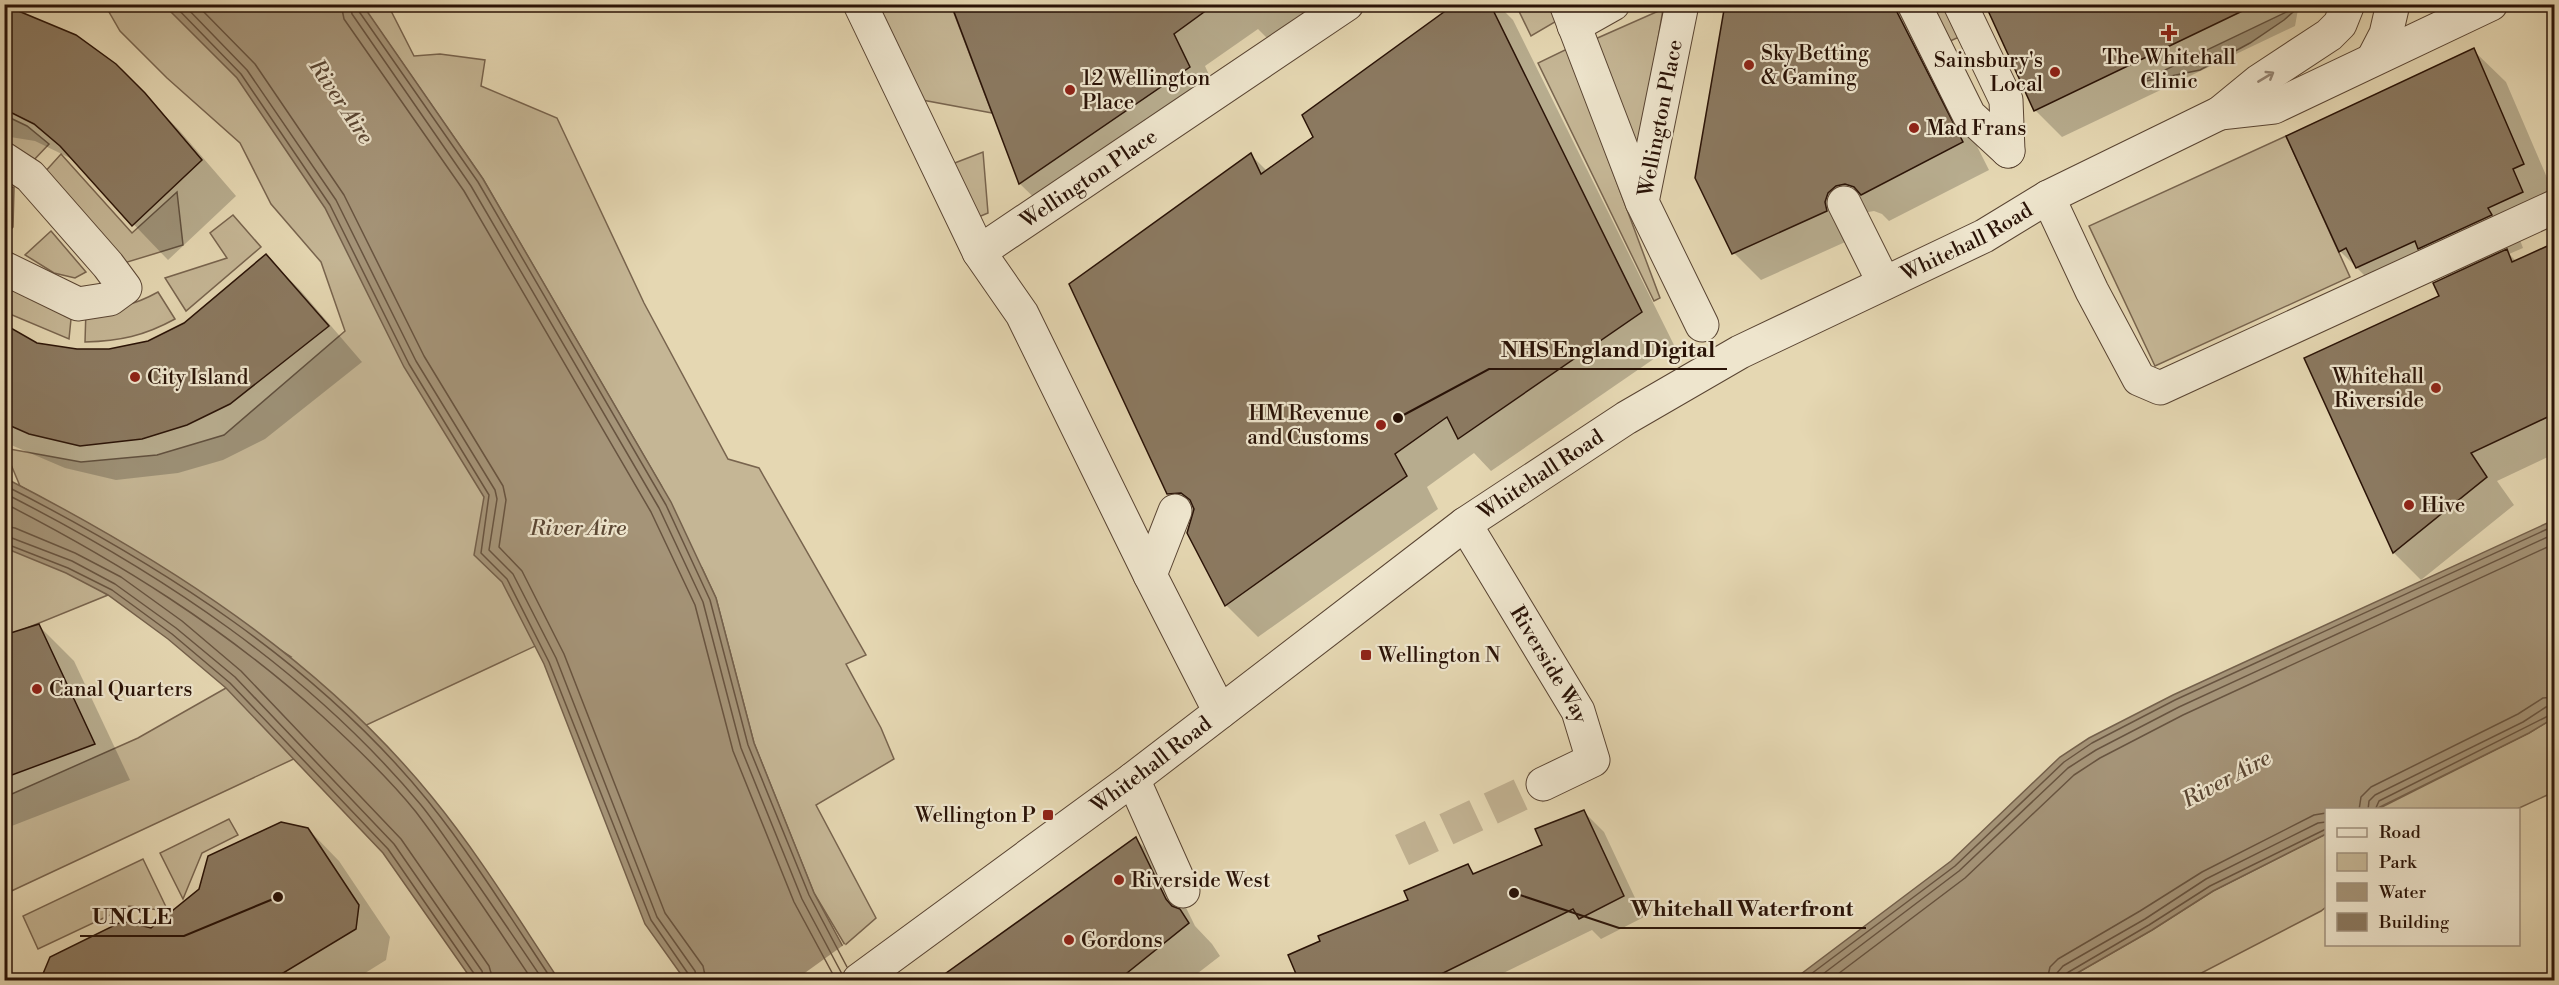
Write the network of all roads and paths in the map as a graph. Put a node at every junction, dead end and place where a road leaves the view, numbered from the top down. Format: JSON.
{"nodes":[{"id":1,"x":860,"y":4,"type":"edge"},
{"id":2,"x":1347,"y":4,"type":"edge"},
{"id":3,"x":1613,"y":4,"type":"edge"},
{"id":4,"x":1682,"y":4,"type":"edge"},
{"id":5,"x":1914,"y":4,"type":"edge"},
{"id":6,"x":1960,"y":4,"type":"edge"},
{"id":7,"x":2348,"y":4,"type":"edge"},
{"id":8,"x":2393,"y":4,"type":"edge"},
{"id":9,"x":2491,"y":4,"type":"edge"},
{"id":10,"x":1570,"y":15,"type":"edge"},
{"id":11,"x":2373,"y":59,"type":"junction"},
{"id":12,"x":2220,"y":112,"type":"junction"},
{"id":13,"x":4,"y":159,"type":"edge"},
{"id":14,"x":2048,"y":197,"type":"junction"},
{"id":15,"x":1642,"y":202,"type":"junction"},
{"id":16,"x":1844,"y":203,"type":"dead end"},
{"id":17,"x":2547,"y":211,"type":"edge"},
{"id":18,"x":979,"y":252,"type":"junction"},
{"id":19,"x":4,"y":268,"type":"edge"},
{"id":20,"x":1884,"y":283,"type":"junction"},
{"id":21,"x":1702,"y":326,"type":"dead end"},
{"id":22,"x":1175,"y":511,"type":"dead end"},
{"id":23,"x":1465,"y":524,"type":"junction"},
{"id":24,"x":1150,"y":575,"type":"junction"},
{"id":25,"x":1220,"y":712,"type":"junction"},
{"id":26,"x":1133,"y":779,"type":"junction"},
{"id":27,"x":1543,"y":784,"type":"tunnel mouth"},
{"id":28,"x":1183,"y":891,"type":"dead end"},
{"id":29,"x":859,"y":981,"type":"edge"}],
"edges":[{"from":1,"to":18,"type":"street"},
{"from":2,"to":18,"type":"street","name":"Wellington Place"},
{"from":3,"to":10,"type":"street"},
{"from":4,"to":15,"type":"street","name":"Wellington Place"},
{"from":5,"to":6,"type":"street"},
{"from":12,"to":7,"type":"street","name":"Whitehall Road","one_way":true},
{"from":8,"to":11,"type":"street"},
{"from":9,"to":11,"type":"street","name":"Whitehall Road"},
{"from":10,"to":15,"type":"street"},
{"from":11,"to":12,"type":"street","name":"Whitehall Road"},
{"from":12,"to":14,"type":"street","name":"Whitehall Road"},
{"from":13,"to":19,"type":"street"},
{"from":14,"to":17,"type":"street"},
{"from":14,"to":20,"type":"street","name":"Whitehall Road"},
{"from":15,"to":21,"type":"street","name":"Wellington Place"},
{"from":16,"to":20,"type":"street"},
{"from":18,"to":24,"type":"street"},
{"from":20,"to":23,"type":"street","name":"Whitehall Road"},
{"from":22,"to":24,"type":"street"},
{"from":23,"to":25,"type":"street","name":"Whitehall Road"},
{"from":23,"to":27,"type":"street","name":"Riverside Way"},
{"from":24,"to":25,"type":"street"},
{"from":25,"to":26,"type":"street","name":"Whitehall Road"},
{"from":26,"to":28,"type":"street"},
{"from":26,"to":29,"type":"street","name":"Whitehall Road"}]}
